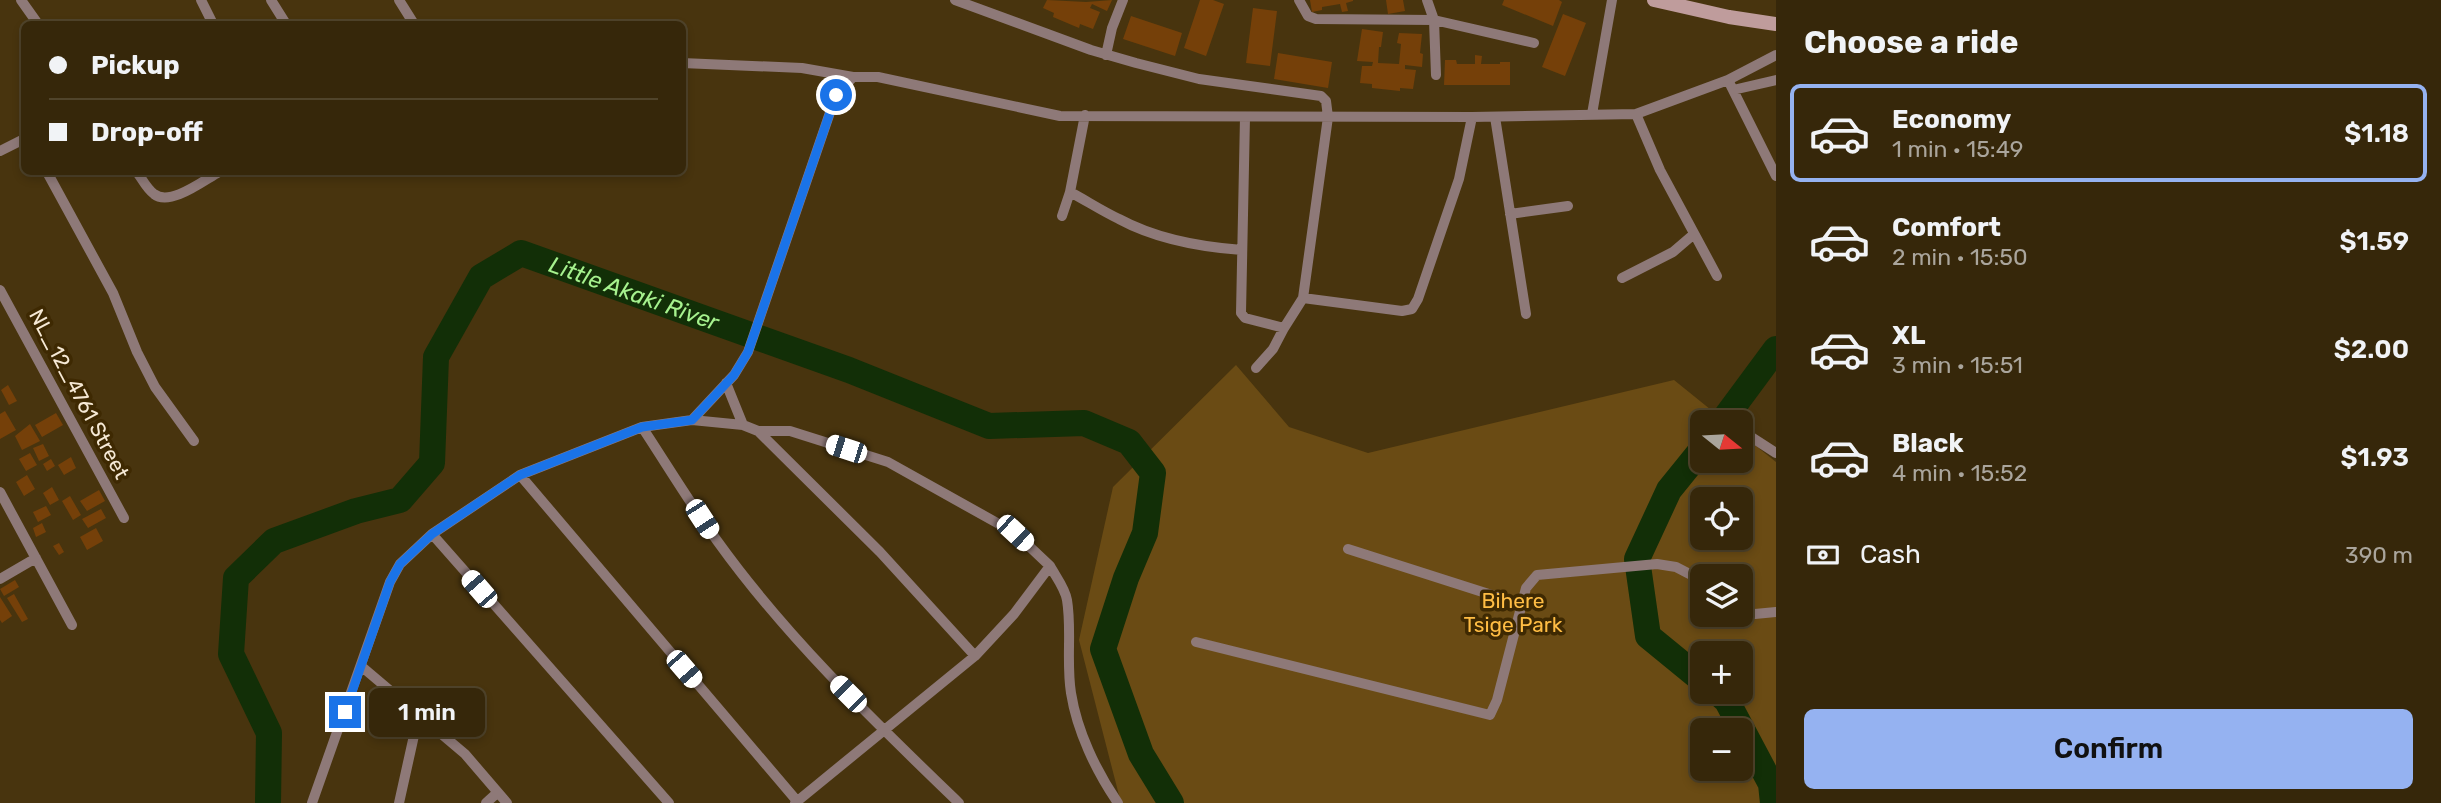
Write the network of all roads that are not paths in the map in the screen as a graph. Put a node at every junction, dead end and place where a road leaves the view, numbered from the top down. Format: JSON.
{"nodes":[{"id":1,"x":21,"y":0,"type":"edge"},
{"id":2,"x":201,"y":0,"type":"edge"},
{"id":3,"x":271,"y":0,"type":"edge"},
{"id":4,"x":400,"y":0,"type":"edge"},
{"id":5,"x":955,"y":0,"type":"edge"},
{"id":6,"x":1123,"y":0,"type":"edge"},
{"id":7,"x":1299,"y":0,"type":"edge"},
{"id":8,"x":1427,"y":0,"type":"edge"},
{"id":9,"x":1612,"y":0,"type":"edge"},
{"id":10,"x":1654,"y":0,"type":"edge"},
{"id":11,"x":1434,"y":20,"type":"junction"},
{"id":12,"x":36,"y":21,"type":"edge"},
{"id":13,"x":212,"y":21,"type":"edge"},
{"id":14,"x":284,"y":21,"type":"edge"},
{"id":15,"x":412,"y":21,"type":"edge"},
{"id":16,"x":1776,"y":24,"type":"edge"},
{"id":17,"x":1534,"y":43,"type":"dead end"},
{"id":18,"x":1106,"y":55,"type":"junction"},
{"id":19,"x":1776,"y":55,"type":"edge"},
{"id":20,"x":686,"y":63,"type":"edge"},
{"id":21,"x":1436,"y":75,"type":"dead end"},
{"id":22,"x":853,"y":77,"type":"junction"},
{"id":23,"x":1776,"y":80,"type":"edge"},
{"id":24,"x":1730,"y":85,"type":"junction"},
{"id":25,"x":1592,"y":114,"type":"junction"},
{"id":26,"x":1636,"y":114,"type":"junction"},
{"id":27,"x":1085,"y":115,"type":"junction"},
{"id":28,"x":1245,"y":117,"type":"junction"},
{"id":29,"x":1328,"y":117,"type":"junction"},
{"id":30,"x":1472,"y":117,"type":"junction"},
{"id":31,"x":1495,"y":117,"type":"junction"},
{"id":32,"x":21,"y":140,"type":"edge"},
{"id":33,"x":0,"y":150,"type":"edge"},
{"id":34,"x":49,"y":175,"type":"edge"},
{"id":35,"x":139,"y":175,"type":"edge"},
{"id":36,"x":214,"y":175,"type":"edge"},
{"id":37,"x":1776,"y":176,"type":"edge"},
{"id":38,"x":1070,"y":192,"type":"junction"},
{"id":39,"x":1568,"y":206,"type":"dead end"},
{"id":40,"x":1510,"y":214,"type":"junction"},
{"id":41,"x":1062,"y":216,"type":"dead end"},
{"id":42,"x":1694,"y":234,"type":"junction"},
{"id":43,"x":1242,"y":250,"type":"junction"},
{"id":44,"x":1717,"y":275,"type":"dead end"},
{"id":45,"x":1622,"y":278,"type":"dead end"},
{"id":46,"x":0,"y":289,"type":"edge"},
{"id":47,"x":1303,"y":298,"type":"junction"},
{"id":48,"x":1525,"y":314,"type":"dead end"},
{"id":49,"x":1284,"y":328,"type":"junction"},
{"id":50,"x":1256,"y":368,"type":"dead end"},
{"id":51,"x":726,"y":383,"type":"junction"},
{"id":52,"x":692,"y":420,"type":"junction"},
{"id":53,"x":743,"y":425,"type":"junction"},
{"id":54,"x":642,"y":427,"type":"junction"},
{"id":55,"x":758,"y":431,"type":"junction"},
{"id":56,"x":1754,"y":439,"type":"edge"},
{"id":57,"x":194,"y":441,"type":"dead end"},
{"id":58,"x":1776,"y":453,"type":"edge"},
{"id":59,"x":520,"y":475,"type":"junction"},
{"id":60,"x":0,"y":492,"type":"edge"},
{"id":61,"x":124,"y":518,"type":"dead end"},
{"id":62,"x":432,"y":534,"type":"junction"},
{"id":63,"x":1348,"y":549,"type":"dead end"},
{"id":64,"x":36,"y":558,"type":"junction"},
{"id":65,"x":1050,"y":566,"type":"junction"},
{"id":66,"x":1690,"y":574,"type":"edge"},
{"id":67,"x":0,"y":579,"type":"edge"},
{"id":68,"x":1520,"y":604,"type":"junction"},
{"id":69,"x":1776,"y":612,"type":"edge"},
{"id":70,"x":1753,"y":614,"type":"edge"},
{"id":71,"x":72,"y":625,"type":"dead end"},
{"id":72,"x":1196,"y":642,"type":"dead end"},
{"id":73,"x":975,"y":656,"type":"junction"},
{"id":74,"x":361,"y":666,"type":"junction"},
{"id":75,"x":419,"y":713,"type":"junction"},
{"id":76,"x":883,"y":730,"type":"junction"},
{"id":77,"x":497,"y":793,"type":"junction"},
{"id":78,"x":796,"y":802,"type":"edge"},
{"id":79,"x":312,"y":803,"type":"edge"},
{"id":80,"x":399,"y":803,"type":"edge"},
{"id":81,"x":486,"y":803,"type":"edge"},
{"id":82,"x":507,"y":803,"type":"edge"},
{"id":83,"x":669,"y":803,"type":"edge"},
{"id":84,"x":959,"y":803,"type":"edge"},
{"id":85,"x":1118,"y":803,"type":"edge"}],
"edges":[{"from":1,"to":12,"type":"street"},
{"from":2,"to":13,"type":"street"},
{"from":3,"to":14,"type":"street"},
{"from":4,"to":15,"type":"street"},
{"from":5,"to":18,"type":"street"},
{"from":6,"to":18,"type":"street"},
{"from":7,"to":11,"type":"street"},
{"from":8,"to":11,"type":"street"},
{"from":9,"to":25,"type":"street"},
{"from":10,"to":16,"type":"street"},
{"from":11,"to":17,"type":"street"},
{"from":11,"to":21,"type":"street"},
{"from":18,"to":29,"type":"street"},
{"from":19,"to":24,"type":"street"},
{"from":20,"to":22,"type":"street"},
{"from":22,"to":27,"type":"street"},
{"from":22,"to":51,"type":"street"},
{"from":23,"to":24,"type":"street"},
{"from":24,"to":26,"type":"street"},
{"from":24,"to":37,"type":"street"},
{"from":25,"to":26,"type":"street"},
{"from":25,"to":31,"type":"street"},
{"from":26,"to":42,"type":"street"},
{"from":27,"to":28,"type":"street"},
{"from":27,"to":38,"type":"street"},
{"from":28,"to":29,"type":"street"},
{"from":28,"to":43,"type":"street"},
{"from":29,"to":30,"type":"street"},
{"from":29,"to":47,"type":"street"},
{"from":30,"to":31,"type":"street"},
{"from":30,"to":47,"type":"street"},
{"from":31,"to":40,"type":"street"},
{"from":32,"to":33,"type":"street"},
{"from":34,"to":57,"type":"street"},
{"from":35,"to":36,"type":"street"},
{"from":38,"to":41,"type":"street"},
{"from":38,"to":43,"type":"street"},
{"from":39,"to":40,"type":"street"},
{"from":40,"to":48,"type":"street"},
{"from":42,"to":44,"type":"street"},
{"from":42,"to":45,"type":"street"},
{"from":43,"to":49,"type":"street"},
{"from":46,"to":61,"type":"street","name":"NL_12_4761 Street"},
{"from":47,"to":49,"type":"street"},
{"from":49,"to":50,"type":"street"},
{"from":51,"to":52,"type":"street"},
{"from":51,"to":53,"type":"street"},
{"from":52,"to":53,"type":"street"},
{"from":52,"to":54,"type":"street"},
{"from":53,"to":55,"type":"street"},
{"from":54,"to":59,"type":"street"},
{"from":54,"to":76,"type":"street"},
{"from":55,"to":65,"type":"street"},
{"from":55,"to":73,"type":"street"},
{"from":56,"to":58,"type":"street"},
{"from":59,"to":62,"type":"street"},
{"from":59,"to":78,"type":"street"},
{"from":60,"to":64,"type":"street"},
{"from":62,"to":74,"type":"street"},
{"from":62,"to":83,"type":"street"},
{"from":63,"to":68,"type":"street"},
{"from":64,"to":67,"type":"street"},
{"from":64,"to":71,"type":"street"},
{"from":65,"to":73,"type":"street"},
{"from":65,"to":85,"type":"street"},
{"from":66,"to":68,"type":"street"},
{"from":68,"to":72,"type":"street"},
{"from":69,"to":70,"type":"street"},
{"from":73,"to":76,"type":"street"},
{"from":74,"to":75,"type":"street"},
{"from":74,"to":79,"type":"street"},
{"from":75,"to":77,"type":"street"},
{"from":75,"to":80,"type":"street"},
{"from":76,"to":78,"type":"street"},
{"from":76,"to":84,"type":"street"},
{"from":77,"to":81,"type":"street"},
{"from":77,"to":82,"type":"street"}]}
